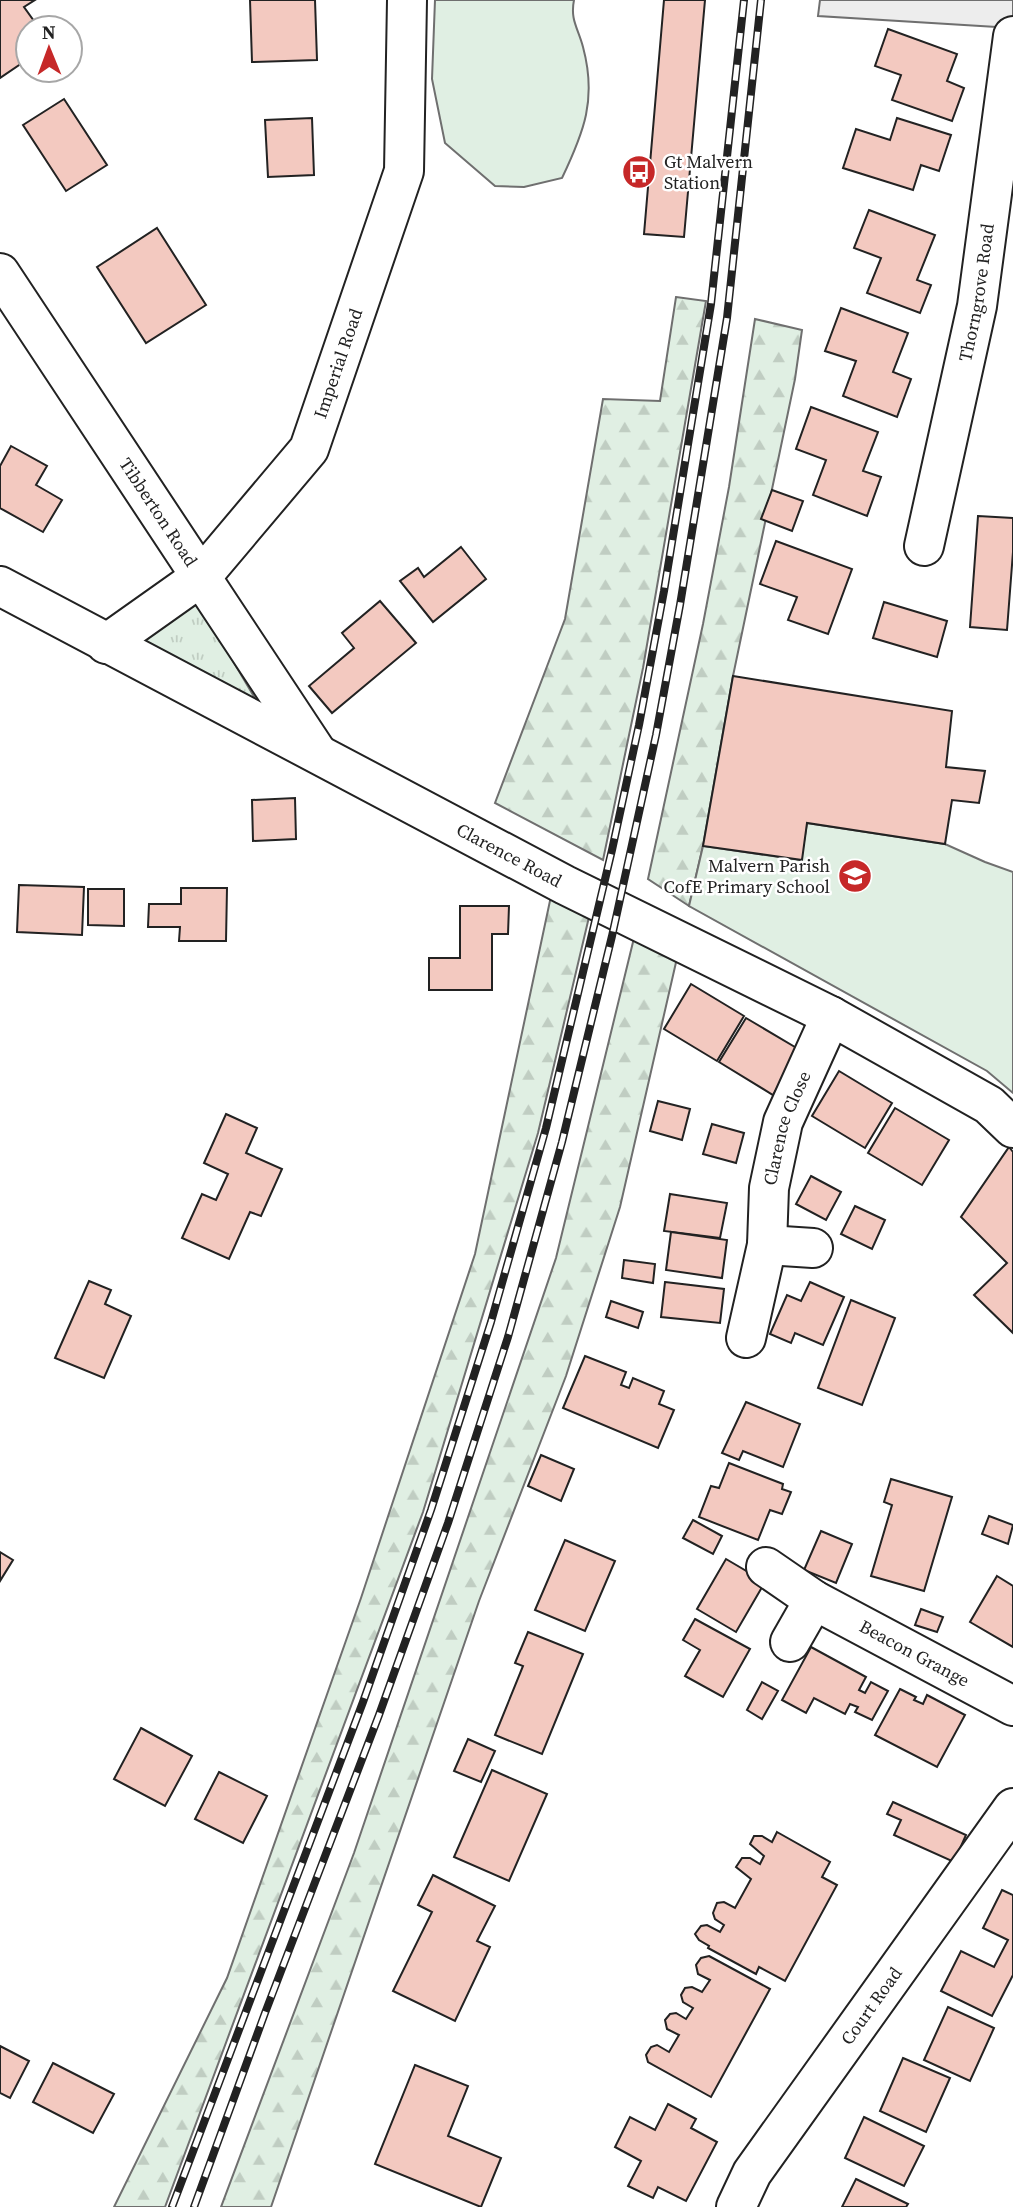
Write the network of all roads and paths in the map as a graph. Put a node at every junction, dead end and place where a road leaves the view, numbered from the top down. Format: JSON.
{"nodes":[{"id":1,"x":407,"y":0,"type":"edge"},
{"id":2,"x":1013,"y":36,"type":"edge"},
{"id":3,"x":0,"y":273,"type":"edge"},
{"id":4,"x":923,"y":546,"type":"dead end"},
{"id":5,"x":202,"y":576,"type":"junction"},
{"id":6,"x":0,"y":586,"type":"edge"},
{"id":7,"x":106,"y":644,"type":"junction"},
{"id":8,"x":317,"y":753,"type":"junction"},
{"id":9,"x":831,"y":1016,"type":"junction"},
{"id":10,"x":1013,"y":1128,"type":"edge"},
{"id":11,"x":767,"y":1245,"type":"junction"},
{"id":12,"x":813,"y":1248,"type":"dead end"},
{"id":13,"x":746,"y":1338,"type":"dead end"},
{"id":14,"x":766,"y":1567,"type":"dead end"},
{"id":15,"x":814,"y":1600,"type":"junction"},
{"id":16,"x":790,"y":1642,"type":"dead end"},
{"id":17,"x":1013,"y":1706,"type":"edge"},
{"id":18,"x":1013,"y":1808,"type":"edge"},
{"id":19,"x":736,"y":2207,"type":"edge"}],
"edges":[{"from":1,"to":5,"type":"street","name":"Imperial Road"},
{"from":2,"to":4,"type":"street","name":"Thorngrove Road"},
{"from":3,"to":5,"type":"street","name":"Tibberton Road"},
{"from":5,"to":7,"type":"street","name":"Imperial Road"},
{"from":5,"to":8,"type":"street","name":"Tibberton Road"},
{"from":6,"to":7,"type":"street","name":"Clarence Road"},
{"from":7,"to":8,"type":"street","name":"Clarence Road"},
{"from":8,"to":9,"type":"street","name":"Clarence Road"},
{"from":9,"to":10,"type":"street","name":"Clarence Road"},
{"from":9,"to":11,"type":"street","name":"Clarence Close"},
{"from":11,"to":12,"type":"street"},
{"from":11,"to":13,"type":"street","name":"Clarence Close"},
{"from":14,"to":15,"type":"street","name":"Beacon Grange"},
{"from":15,"to":16,"type":"street"},
{"from":15,"to":17,"type":"street","name":"Beacon Grange"},
{"from":18,"to":19,"type":"street","name":"Court Road"}]}
